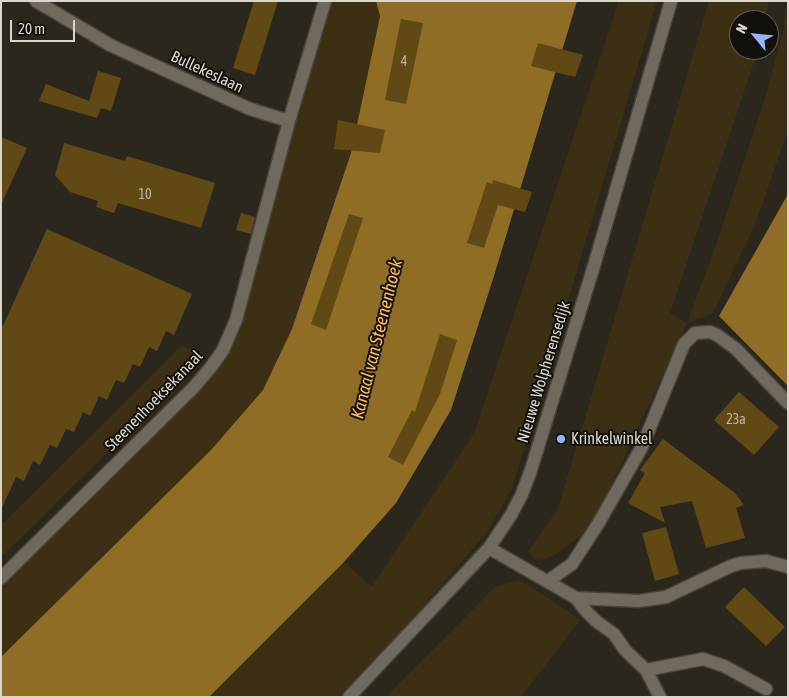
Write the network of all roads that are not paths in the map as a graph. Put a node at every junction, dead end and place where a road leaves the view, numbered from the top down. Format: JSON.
{"nodes":[{"id":1,"x":36,"y":1,"type":"edge"},
{"id":2,"x":325,"y":1,"type":"edge"},
{"id":3,"x":671,"y":1,"type":"edge"},
{"id":4,"x":289,"y":121,"type":"junction"},
{"id":5,"x":788,"y":403,"type":"edge"},
{"id":6,"x":489,"y":548,"type":"junction"},
{"id":7,"x":788,"y":567,"type":"edge"},
{"id":8,"x":1,"y":578,"type":"edge"},
{"id":9,"x":548,"y":581,"type":"junction"},
{"id":10,"x":576,"y":598,"type":"junction"},
{"id":11,"x":646,"y":670,"type":"junction"},
{"id":12,"x":766,"y":689,"type":"dead end"},
{"id":13,"x":348,"y":697,"type":"edge"},
{"id":14,"x":660,"y":697,"type":"edge"}],
"edges":[{"from":1,"to":4,"type":"street","name":"Bullekeslaan"},
{"from":2,"to":4,"type":"street","name":"Steenenhoeksekanaal"},
{"from":3,"to":6,"type":"street","name":"Nieuwe Wolpherensedijk"},
{"from":4,"to":8,"type":"street","name":"Steenenhoeksekanaal"},
{"from":5,"to":9,"type":"street"},
{"from":6,"to":9,"type":"street"},
{"from":6,"to":13,"type":"street","name":"Nieuwe Wolpherensedijk"},
{"from":7,"to":10,"type":"street"},
{"from":9,"to":10,"type":"street"},
{"from":10,"to":11,"type":"street"},
{"from":11,"to":12,"type":"street"},
{"from":11,"to":14,"type":"street"}]}
